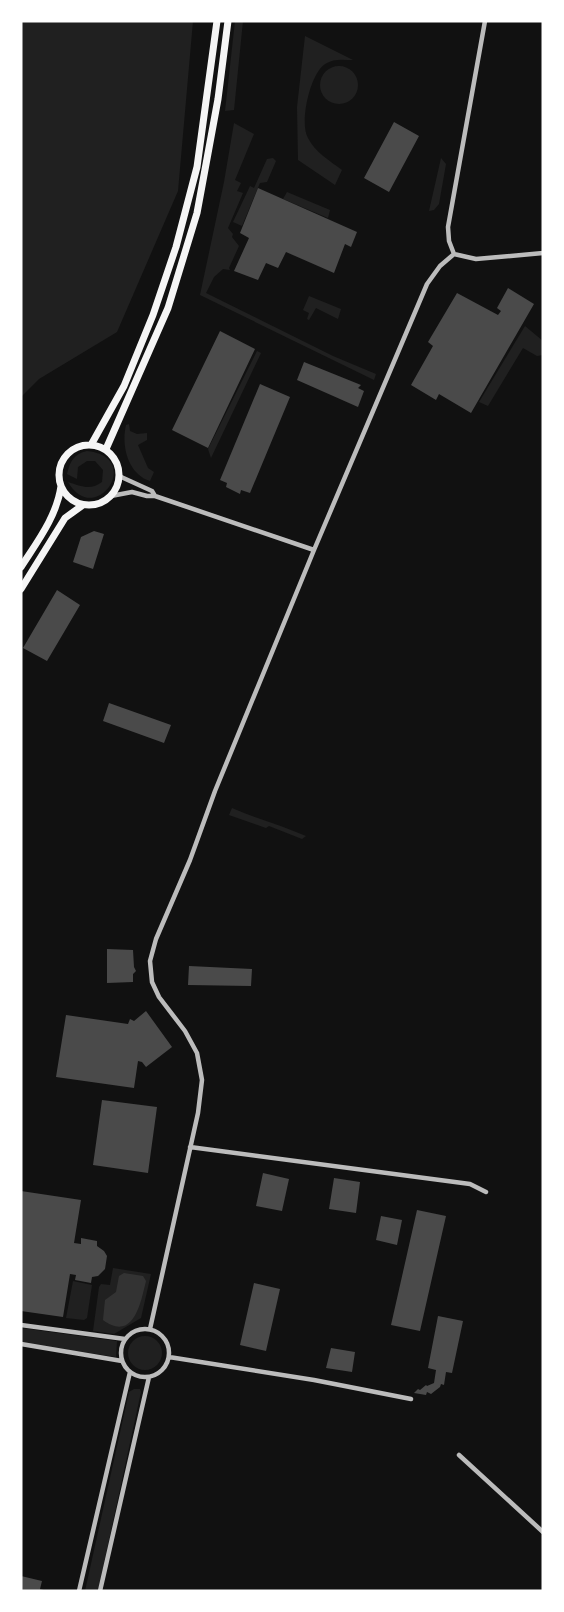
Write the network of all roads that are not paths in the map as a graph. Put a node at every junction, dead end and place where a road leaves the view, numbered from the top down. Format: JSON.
{"nodes":[{"id":1,"x":217,"y":21,"type":"edge"},
{"id":2,"x":228,"y":21,"type":"edge"},
{"id":3,"x":485,"y":21,"type":"edge"},
{"id":4,"x":543,"y":253,"type":"edge"},
{"id":5,"x":454,"y":254,"type":"junction"},
{"id":6,"x":91,"y":445,"type":"junction"},
{"id":7,"x":106,"y":449,"type":"junction"},
{"id":8,"x":119,"y":476,"type":"junction"},
{"id":9,"x":61,"y":486,"type":"junction"},
{"id":10,"x":111,"y":496,"type":"junction"},
{"id":11,"x":155,"y":496,"type":"junction"},
{"id":12,"x":82,"y":505,"type":"junction"},
{"id":13,"x":314,"y":550,"type":"junction"},
{"id":14,"x":21,"y":567,"type":"edge"},
{"id":15,"x":21,"y":589,"type":"edge"},
{"id":16,"x":190,"y":1147,"type":"junction"},
{"id":17,"x":486,"y":1192,"type":"dead end"},
{"id":18,"x":21,"y":1325,"type":"edge"},
{"id":19,"x":150,"y":1329,"type":"junction"},
{"id":20,"x":125,"y":1339,"type":"junction"},
{"id":21,"x":21,"y":1344,"type":"edge"},
{"id":22,"x":169,"y":1357,"type":"junction"},
{"id":23,"x":122,"y":1361,"type":"junction"},
{"id":24,"x":130,"y":1372,"type":"junction"},
{"id":25,"x":148,"y":1377,"type":"junction"},
{"id":26,"x":411,"y":1400,"type":"dead end"},
{"id":27,"x":459,"y":1455,"type":"dead end"},
{"id":28,"x":543,"y":1532,"type":"edge"},
{"id":29,"x":79,"y":1591,"type":"edge"},
{"id":30,"x":100,"y":1591,"type":"edge"}],
"edges":[{"from":1,"to":6,"type":"main road"},
{"from":2,"to":7,"type":"main road"},
{"from":3,"to":5,"type":"street"},
{"from":4,"to":5,"type":"street"},
{"from":5,"to":13,"type":"street"},
{"from":6,"to":7,"type":"main road"},
{"from":6,"to":9,"type":"main road"},
{"from":7,"to":8,"type":"main road"},
{"from":8,"to":10,"type":"main road"},
{"from":8,"to":11,"type":"street"},
{"from":9,"to":12,"type":"main road"},
{"from":9,"to":14,"type":"main road"},
{"from":10,"to":11,"type":"street"},
{"from":10,"to":12,"type":"main road"},
{"from":11,"to":13,"type":"street"},
{"from":12,"to":15,"type":"main road"},
{"from":13,"to":16,"type":"street"},
{"from":16,"to":17,"type":"street"},
{"from":16,"to":19,"type":"street"},
{"from":18,"to":20,"type":"street"},
{"from":19,"to":20,"type":"street"},
{"from":19,"to":22,"type":"street"},
{"from":20,"to":23,"type":"street"},
{"from":21,"to":23,"type":"street"},
{"from":22,"to":25,"type":"street"},
{"from":22,"to":26,"type":"street"},
{"from":23,"to":24,"type":"street"},
{"from":24,"to":25,"type":"street"},
{"from":24,"to":29,"type":"street"},
{"from":25,"to":30,"type":"street"},
{"from":27,"to":28,"type":"street"}]}
